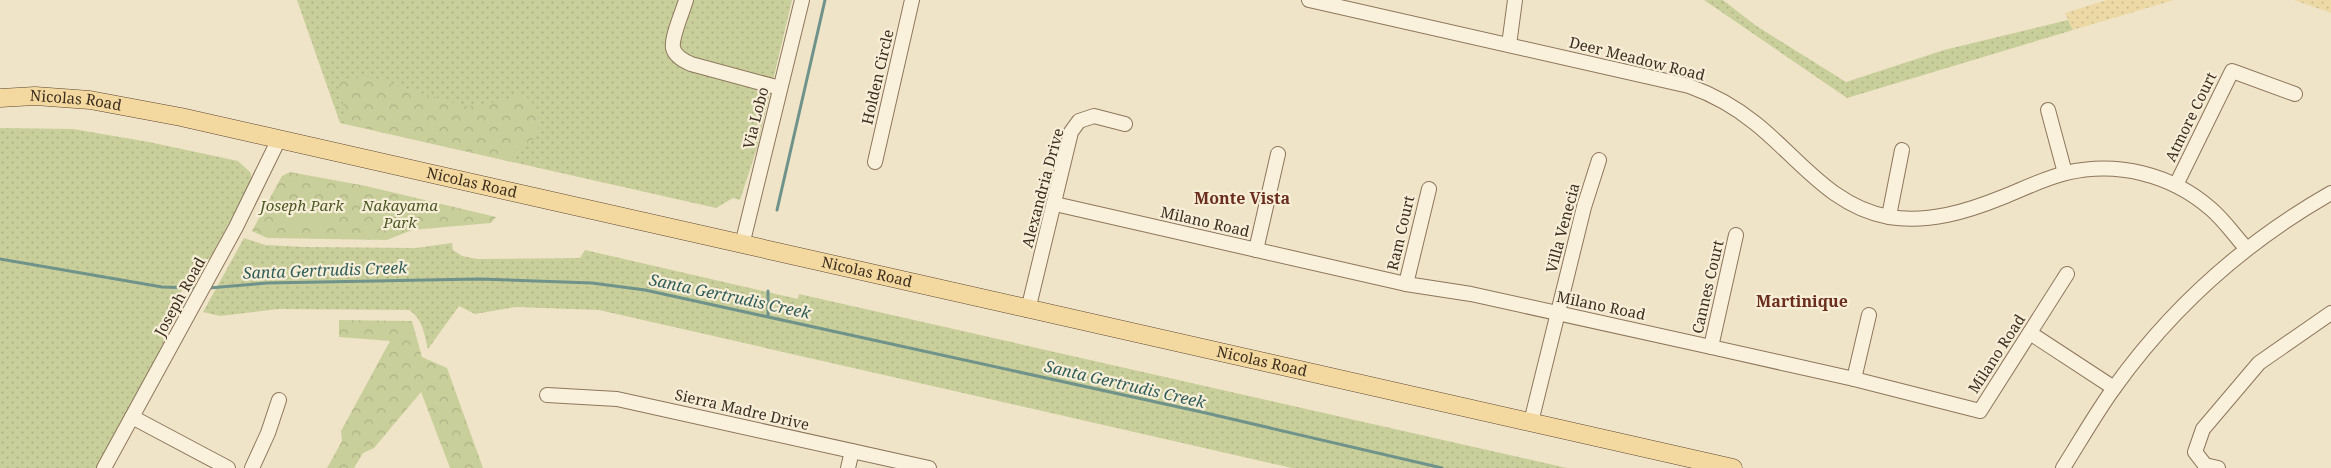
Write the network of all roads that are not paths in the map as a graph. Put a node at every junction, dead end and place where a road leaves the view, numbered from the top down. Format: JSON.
{"nodes":[{"id":1,"x":686,"y":0,"type":"edge"},
{"id":2,"x":802,"y":0,"type":"edge"},
{"id":3,"x":912,"y":0,"type":"edge"},
{"id":4,"x":1309,"y":0,"type":"edge"},
{"id":5,"x":1515,"y":0,"type":"edge"},
{"id":6,"x":1509,"y":46,"type":"junction"},
{"id":7,"x":780,"y":88,"type":"junction"},
{"id":8,"x":2295,"y":94,"type":"dead end"},
{"id":9,"x":0,"y":98,"type":"edge"},
{"id":10,"x":2048,"y":110,"type":"dead end"},
{"id":11,"x":1125,"y":124,"type":"dead end"},
{"id":12,"x":279,"y":139,"type":"junction"},
{"id":13,"x":1902,"y":150,"type":"dead end"},
{"id":14,"x":1278,"y":154,"type":"dead end"},
{"id":15,"x":1600,"y":160,"type":"dead end"},
{"id":16,"x":875,"y":162,"type":"dead end"},
{"id":17,"x":2065,"y":173,"type":"junction"},
{"id":18,"x":2176,"y":184,"type":"junction"},
{"id":19,"x":1428,"y":189,"type":"dead end"},
{"id":20,"x":2331,"y":193,"type":"edge"},
{"id":21,"x":1055,"y":204,"type":"junction"},
{"id":22,"x":1889,"y":216,"type":"junction"},
{"id":23,"x":1736,"y":235,"type":"dead end"},
{"id":24,"x":742,"y":244,"type":"junction"},
{"id":25,"x":2246,"y":248,"type":"junction"},
{"id":26,"x":1256,"y":250,"type":"junction"},
{"id":27,"x":2068,"y":274,"type":"dead end"},
{"id":28,"x":1406,"y":284,"type":"junction"},
{"id":29,"x":1028,"y":310,"type":"junction"},
{"id":30,"x":1557,"y":313,"type":"junction"},
{"id":31,"x":2331,"y":313,"type":"edge"},
{"id":32,"x":1869,"y":315,"type":"dead end"},
{"id":33,"x":2030,"y":333,"type":"junction"},
{"id":34,"x":1711,"y":347,"type":"junction"},
{"id":35,"x":1854,"y":379,"type":"junction"},
{"id":36,"x":2114,"y":388,"type":"junction"},
{"id":37,"x":547,"y":395,"type":"dead end"},
{"id":38,"x":279,"y":400,"type":"dead end"},
{"id":39,"x":132,"y":417,"type":"junction"},
{"id":40,"x":1531,"y":422,"type":"junction"},
{"id":41,"x":852,"y":451,"type":"junction"},
{"id":42,"x":104,"y":468,"type":"edge"},
{"id":43,"x":228,"y":468,"type":"edge"},
{"id":44,"x":252,"y":468,"type":"edge"},
{"id":45,"x":848,"y":468,"type":"edge"},
{"id":46,"x":929,"y":468,"type":"edge"},
{"id":47,"x":1733,"y":468,"type":"edge"},
{"id":48,"x":2063,"y":468,"type":"edge"},
{"id":49,"x":2218,"y":468,"type":"edge"}],
"edges":[{"from":1,"to":7,"type":"street"},
{"from":2,"to":7,"type":"street","name":"Via Lobo"},
{"from":3,"to":16,"type":"street","name":"Holden Circle"},
{"from":4,"to":6,"type":"street","name":"Deer Meadow Road"},
{"from":5,"to":6,"type":"street"},
{"from":6,"to":22,"type":"street","name":"Deer Meadow Road"},
{"from":7,"to":24,"type":"street","name":"Via Lobo"},
{"from":8,"to":18,"type":"street","name":"Atmore Court"},
{"from":9,"to":12,"type":"main road","name":"Nicolas Road"},
{"from":10,"to":17,"type":"street"},
{"from":11,"to":21,"type":"street","name":"Alexandria Drive"},
{"from":12,"to":24,"type":"main road","name":"Nicolas Road"},
{"from":12,"to":39,"type":"street","name":"Joseph Road"},
{"from":13,"to":22,"type":"street"},
{"from":14,"to":26,"type":"street"},
{"from":15,"to":30,"type":"street","name":"Villa Venecia"},
{"from":17,"to":18,"type":"street","name":"Deer Meadow Road"},
{"from":17,"to":22,"type":"street","name":"Deer Meadow Road"},
{"from":18,"to":25,"type":"street","name":"Deer Meadow Road"},
{"from":19,"to":28,"type":"street","name":"Ram Court"},
{"from":20,"to":25,"type":"street"},
{"from":21,"to":26,"type":"street","name":"Milano Road"},
{"from":21,"to":29,"type":"street","name":"Alexandria Drive"},
{"from":23,"to":34,"type":"street","name":"Cannes Court"},
{"from":24,"to":29,"type":"main road","name":"Nicolas Road"},
{"from":25,"to":36,"type":"street"},
{"from":26,"to":28,"type":"street","name":"Milano Road"},
{"from":27,"to":33,"type":"street","name":"Milano Road"},
{"from":28,"to":30,"type":"street","name":"Milano Road"},
{"from":29,"to":40,"type":"main road","name":"Nicolas Road"},
{"from":30,"to":34,"type":"street","name":"Milano Road"},
{"from":30,"to":40,"type":"street","name":"Villa Venecia"},
{"from":31,"to":49,"type":"street"},
{"from":32,"to":35,"type":"street"},
{"from":33,"to":35,"type":"street","name":"Milano Road"},
{"from":33,"to":36,"type":"street"},
{"from":34,"to":35,"type":"street","name":"Milano Road"},
{"from":36,"to":48,"type":"street"},
{"from":37,"to":41,"type":"street","name":"Sierra Madre Drive"},
{"from":38,"to":44,"type":"street"},
{"from":39,"to":42,"type":"street","name":"Joseph Road"},
{"from":39,"to":43,"type":"street"},
{"from":40,"to":47,"type":"main road","name":"Nicolas Road"},
{"from":41,"to":45,"type":"street"},
{"from":41,"to":46,"type":"street","name":"Sierra Madre Drive"}]}
